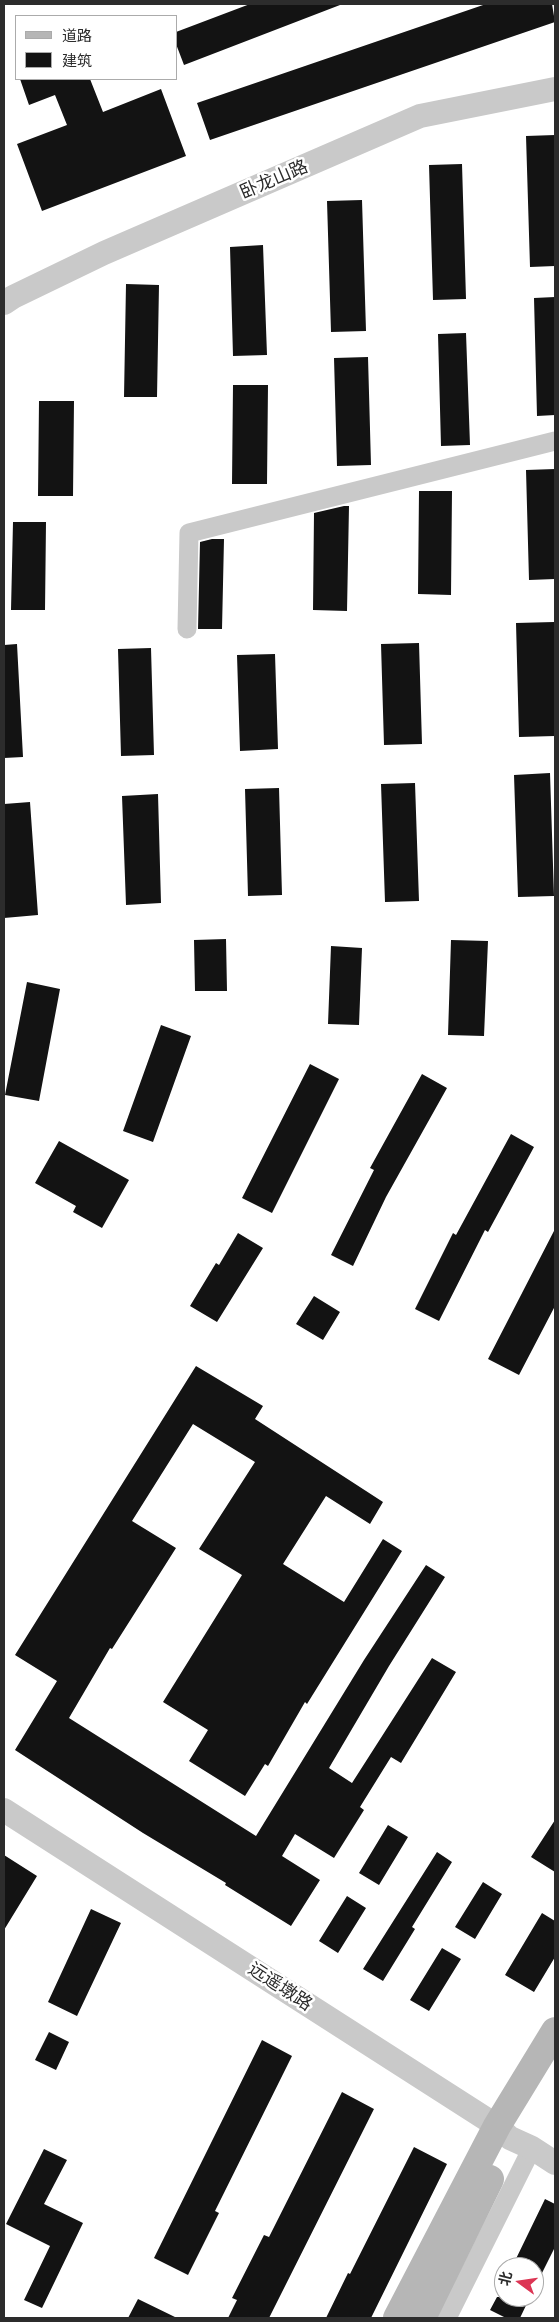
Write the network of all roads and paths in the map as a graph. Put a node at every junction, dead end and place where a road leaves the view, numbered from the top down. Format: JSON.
{"nodes":[{"id":1,"x":555,"y":88,"type":"edge"},
{"id":2,"x":4,"y":303,"type":"edge"},
{"id":3,"x":555,"y":441,"type":"edge"},
{"id":4,"x":187,"y":628,"type":"dead end"},
{"id":5,"x":4,"y":1810,"type":"edge"},
{"id":6,"x":555,"y":2031,"type":"edge"},
{"id":7,"x":555,"y":2062,"type":"edge"},
{"id":8,"x":513,"y":2137,"type":"junction"},
{"id":9,"x":555,"y":2163,"type":"edge"},
{"id":10,"x":397,"y":2318,"type":"edge"},
{"id":11,"x":422,"y":2318,"type":"edge"},
{"id":12,"x":447,"y":2318,"type":"edge"}],
"edges":[{"from":1,"to":2,"type":"street","name":"卧龙山路"},
{"from":3,"to":4,"type":"street"},
{"from":5,"to":8,"type":"street","name":"远遥墩路"},
{"from":6,"to":8,"type":"main road"},
{"from":7,"to":8,"type":"main road"},
{"from":8,"to":9,"type":"street","name":"远遥墩路"},
{"from":8,"to":10,"type":"main road"},
{"from":8,"to":11,"type":"main road"},
{"from":8,"to":12,"type":"street"}]}
